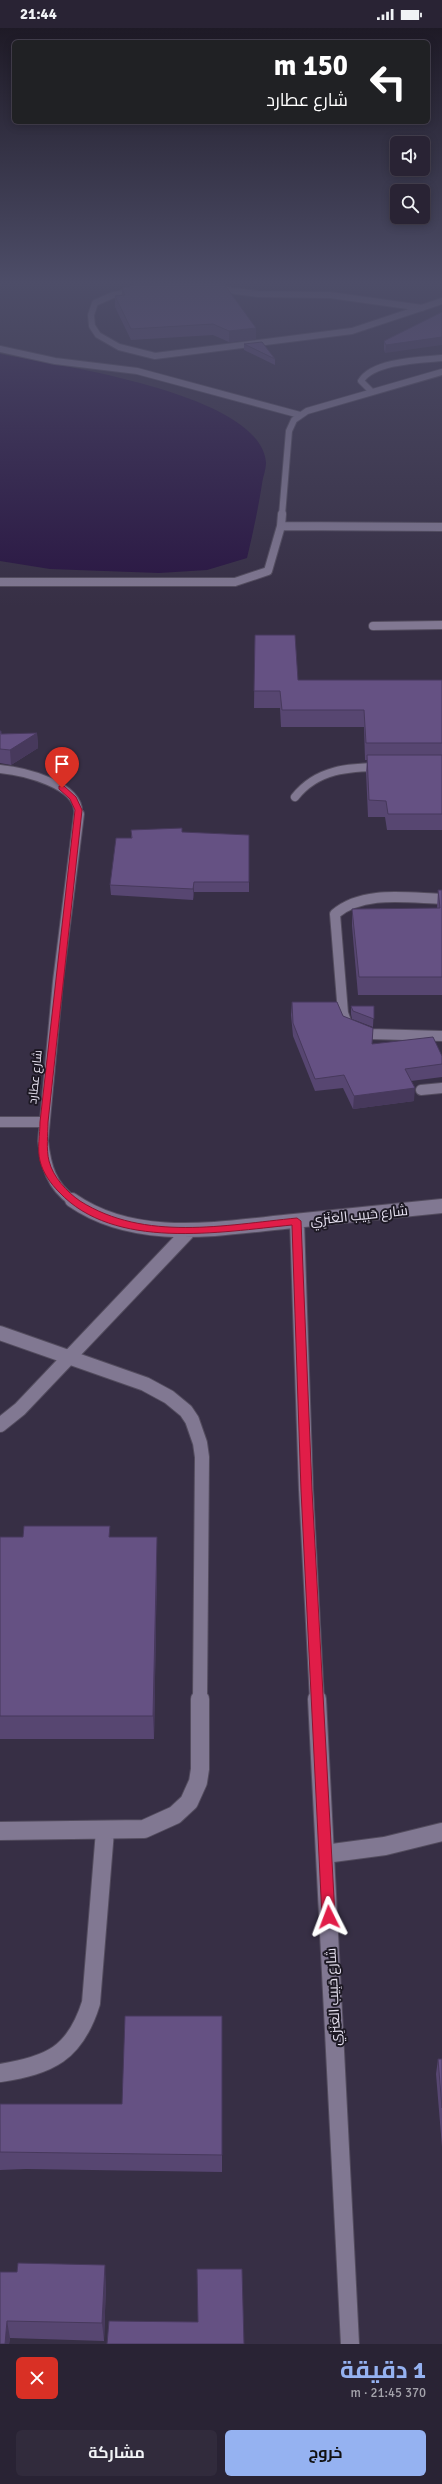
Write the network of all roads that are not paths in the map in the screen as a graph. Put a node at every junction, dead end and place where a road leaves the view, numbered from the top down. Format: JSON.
{"nodes":[{"id":1,"x":211,"y":391,"type":"edge"},
{"id":2,"x":375,"y":391,"type":"edge"},
{"id":3,"x":372,"y":392,"type":"joint"},
{"id":4,"x":300,"y":415,"type":"junction"},
{"id":5,"x":281,"y":526,"type":"junction"},
{"id":6,"x":442,"y":527,"type":"edge"},
{"id":7,"x":0,"y":582,"type":"edge"},
{"id":8,"x":442,"y":625,"type":"edge"},
{"id":9,"x":373,"y":626,"type":"dead end"},
{"id":10,"x":391,"y":767,"type":"edge"},
{"id":11,"x":0,"y":769,"type":"edge"},
{"id":12,"x":295,"y":797,"type":"dead end"},
{"id":13,"x":442,"y":899,"type":"edge"},
{"id":14,"x":442,"y":1036,"type":"edge"},
{"id":15,"x":442,"y":1088,"type":"edge"},
{"id":16,"x":421,"y":1090,"type":"dead end"},
{"id":17,"x":0,"y":1122,"type":"edge"},
{"id":18,"x":44,"y":1122,"type":"junction"},
{"id":19,"x":442,"y":1206,"type":"edge"},
{"id":20,"x":297,"y":1221,"type":"junction"},
{"id":21,"x":189,"y":1231,"type":"junction"},
{"id":22,"x":0,"y":1333,"type":"edge"},
{"id":23,"x":67,"y":1357,"type":"junction"},
{"id":24,"x":0,"y":1426,"type":"edge"},
{"id":25,"x":0,"y":1831,"type":"edge"},
{"id":26,"x":105,"y":1831,"type":"junction"},
{"id":27,"x":442,"y":1832,"type":"edge"},
{"id":28,"x":326,"y":1854,"type":"junction"},
{"id":29,"x":0,"y":2073,"type":"edge"},
{"id":30,"x":350,"y":2344,"type":"edge"}],
"edges":[{"from":1,"to":4,"type":"street"},
{"from":2,"to":3,"type":"street"},
{"from":3,"to":4,"type":"street"},
{"from":4,"to":5,"type":"street"},
{"from":5,"to":6,"type":"street"},
{"from":5,"to":7,"type":"street"},
{"from":8,"to":9,"type":"street"},
{"from":10,"to":12,"type":"street"},
{"from":11,"to":18,"type":"street","name":"شارع عطارد"},
{"from":13,"to":14,"type":"street"},
{"from":15,"to":16,"type":"street"},
{"from":17,"to":18,"type":"street"},
{"from":18,"to":21,"type":"street","name":"شارع عطارد"},
{"from":19,"to":20,"type":"street","name":"شارع حَبِيب العَنَزِي"},
{"from":20,"to":21,"type":"street","name":"شارع عطارد"},
{"from":20,"to":28,"type":"street","name":"شارع حَبِيب العَنَزِي"},
{"from":21,"to":23,"type":"street"},
{"from":22,"to":23,"type":"street"},
{"from":23,"to":24,"type":"street"},
{"from":23,"to":26,"type":"street"},
{"from":25,"to":26,"type":"street"},
{"from":26,"to":29,"type":"street"},
{"from":27,"to":28,"type":"street"},
{"from":28,"to":30,"type":"street","name":"شارع حَبِيب العَنَزِي"}]}
